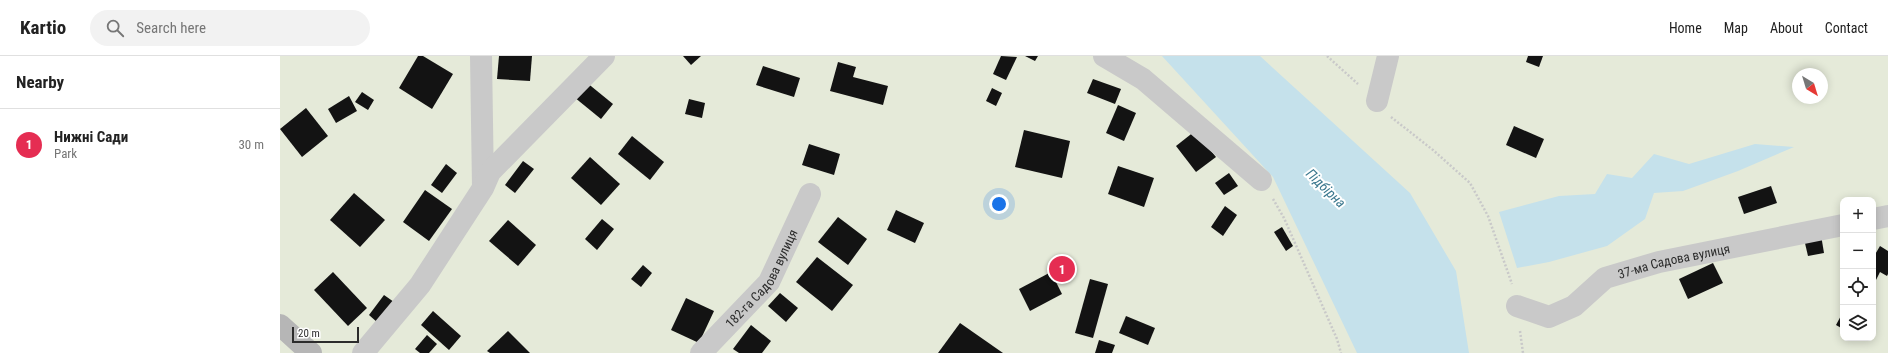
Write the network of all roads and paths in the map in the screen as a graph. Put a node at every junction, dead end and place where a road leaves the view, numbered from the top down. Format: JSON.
{"nodes":[{"id":1,"x":481,"y":56,"type":"edge"},
{"id":2,"x":604,"y":56,"type":"edge"},
{"id":3,"x":1104,"y":56,"type":"edge"},
{"id":4,"x":1327,"y":56,"type":"edge"},
{"id":5,"x":1388,"y":56,"type":"edge"},
{"id":6,"x":1377,"y":101,"type":"junction"},
{"id":7,"x":1261,"y":180,"type":"joint"},
{"id":8,"x":483,"y":188,"type":"junction"},
{"id":9,"x":810,"y":194,"type":"dead end"},
{"id":10,"x":1888,"y":216,"type":"edge"},
{"id":11,"x":1876,"y":218,"type":"edge"},
{"id":12,"x":1840,"y":226,"type":"edge"},
{"id":13,"x":1517,"y":306,"type":"joint"},
{"id":14,"x":280,"y":325,"type":"edge"},
{"id":15,"x":311,"y":353,"type":"edge"},
{"id":16,"x":363,"y":353,"type":"edge"},
{"id":17,"x":701,"y":353,"type":"edge"},
{"id":18,"x":1341,"y":353,"type":"edge"}],
"edges":[{"from":1,"to":8,"type":"street"},
{"from":2,"to":8,"type":"street"},
{"from":3,"to":7,"type":"street"},
{"from":4,"to":6,"type":"path"},
{"from":5,"to":6,"type":"street"},
{"from":6,"to":13,"type":"path"},
{"from":7,"to":18,"type":"path"},
{"from":8,"to":16,"type":"street"},
{"from":9,"to":17,"type":"street","name":"182-га Садова вулиця"},
{"from":10,"to":11,"type":"street"},
{"from":12,"to":13,"type":"street","name":"37-ма Садова вулиця"},
{"from":14,"to":15,"type":"street"}]}
